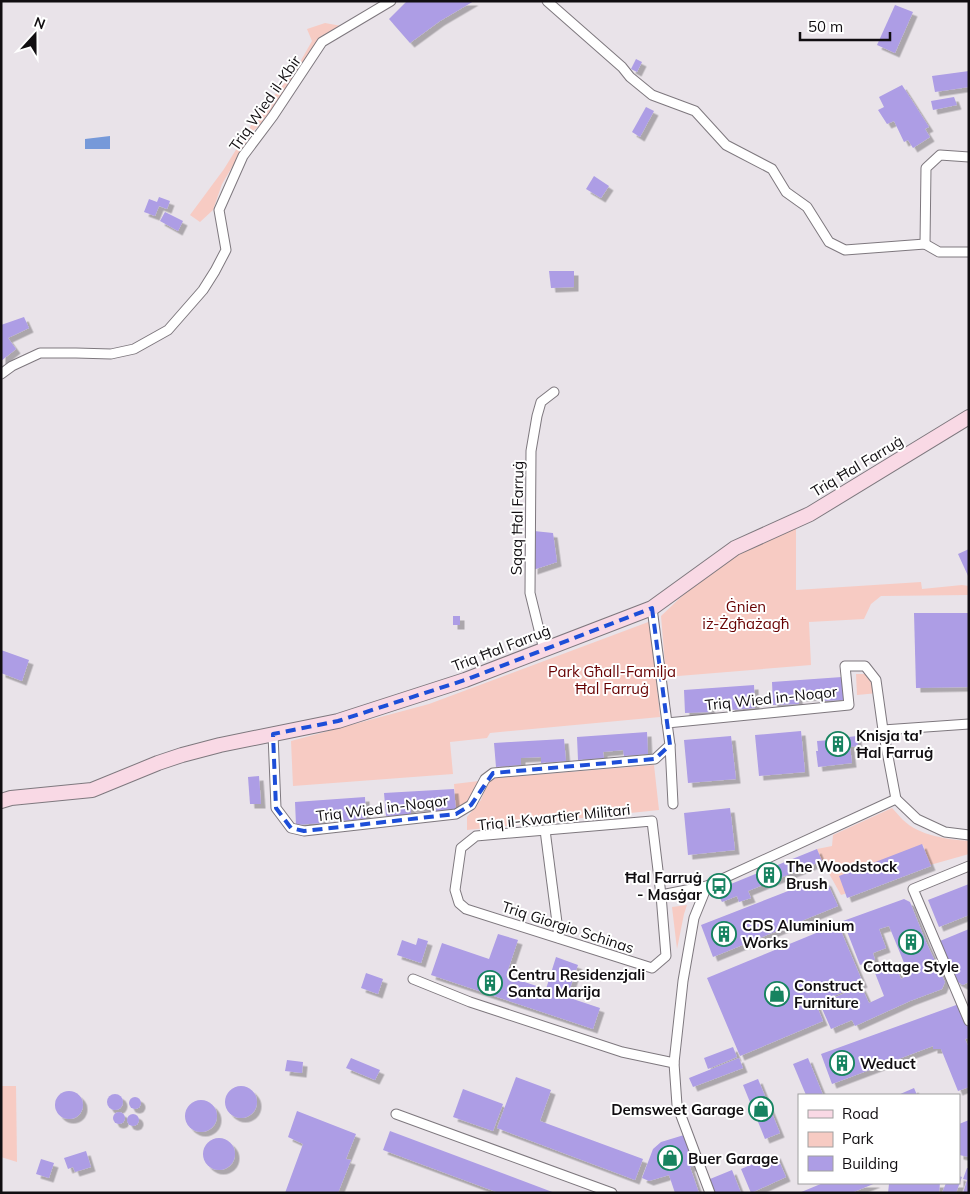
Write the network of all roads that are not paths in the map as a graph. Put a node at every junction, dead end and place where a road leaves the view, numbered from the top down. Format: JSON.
{"nodes":[{"id":1,"x":391,"y":1,"type":"edge"},
{"id":2,"x":547,"y":1,"type":"edge"},
{"id":3,"x":969,"y":157,"type":"edge"},
{"id":4,"x":925,"y":244,"type":"junction"},
{"id":5,"x":969,"y":252,"type":"edge"},
{"id":6,"x":1,"y":374,"type":"edge"},
{"id":7,"x":554,"y":392,"type":"dead end"},
{"id":8,"x":969,"y":418,"type":"edge"},
{"id":9,"x":652,"y":608,"type":"junction"},
{"id":10,"x":544,"y":650,"type":"junction"},
{"id":11,"x":667,"y":723,"type":"junction"},
{"id":12,"x":969,"y":724,"type":"edge"},
{"id":13,"x":883,"y":730,"type":"junction"},
{"id":14,"x":273,"y":734,"type":"junction"},
{"id":15,"x":670,"y":745,"type":"junction"},
{"id":16,"x":896,"y":799,"type":"junction"},
{"id":17,"x":1,"y":801,"type":"edge"},
{"id":18,"x":673,"y":804,"type":"dead end"},
{"id":19,"x":545,"y":830,"type":"junction"},
{"id":20,"x":969,"y":834,"type":"edge"},
{"id":21,"x":969,"y":866,"type":"edge"},
{"id":22,"x":707,"y":886,"type":"junction"},
{"id":23,"x":661,"y":895,"type":"junction"},
{"id":24,"x":459,"y":903,"type":"joint"},
{"id":25,"x":559,"y":938,"type":"junction"},
{"id":26,"x":413,"y":979,"type":"dead end"},
{"id":27,"x":969,"y":1021,"type":"edge"},
{"id":28,"x":674,"y":1063,"type":"junction"},
{"id":29,"x":396,"y":1114,"type":"dead end"},
{"id":30,"x":612,"y":1193,"type":"edge"},
{"id":31,"x":710,"y":1193,"type":"edge"}],
"edges":[{"from":1,"to":6,"type":"street","name":"Triq Wied il-Kbir"},
{"from":2,"to":4,"type":"street"},
{"from":3,"to":4,"type":"street"},
{"from":4,"to":5,"type":"street"},
{"from":7,"to":10,"type":"street","name":"Sqaq Ħal Farruġ"},
{"from":8,"to":9,"type":"main road","name":"Triq Ħal Farruġ"},
{"from":9,"to":10,"type":"main road","name":"Triq Ħal Farruġ"},
{"from":9,"to":11,"type":"street"},
{"from":10,"to":14,"type":"main road","name":"Triq Ħal Farruġ"},
{"from":11,"to":13,"type":"street","name":"Triq Wied in-Noqor"},
{"from":11,"to":15,"type":"street"},
{"from":12,"to":13,"type":"street"},
{"from":13,"to":16,"type":"street"},
{"from":14,"to":15,"type":"street","name":"Triq Wied in-Noqor"},
{"from":14,"to":17,"type":"main road","name":"Triq Ħal Farruġ"},
{"from":15,"to":18,"type":"street"},
{"from":16,"to":20,"type":"street"},
{"from":16,"to":22,"type":"street"},
{"from":19,"to":23,"type":"street","name":"Triq il-Kwartier Militari"},
{"from":19,"to":24,"type":"street","name":"Triq il-Kwartier Militari"},
{"from":19,"to":25,"type":"street"},
{"from":21,"to":27,"type":"street"},
{"from":22,"to":23,"type":"street"},
{"from":22,"to":28,"type":"street"},
{"from":23,"to":25,"type":"street","name":"Triq Giorgio Schinas"},
{"from":24,"to":25,"type":"street","name":"Triq Giorgio Schinas"},
{"from":26,"to":28,"type":"street"},
{"from":28,"to":31,"type":"street"},
{"from":29,"to":30,"type":"street"}]}
